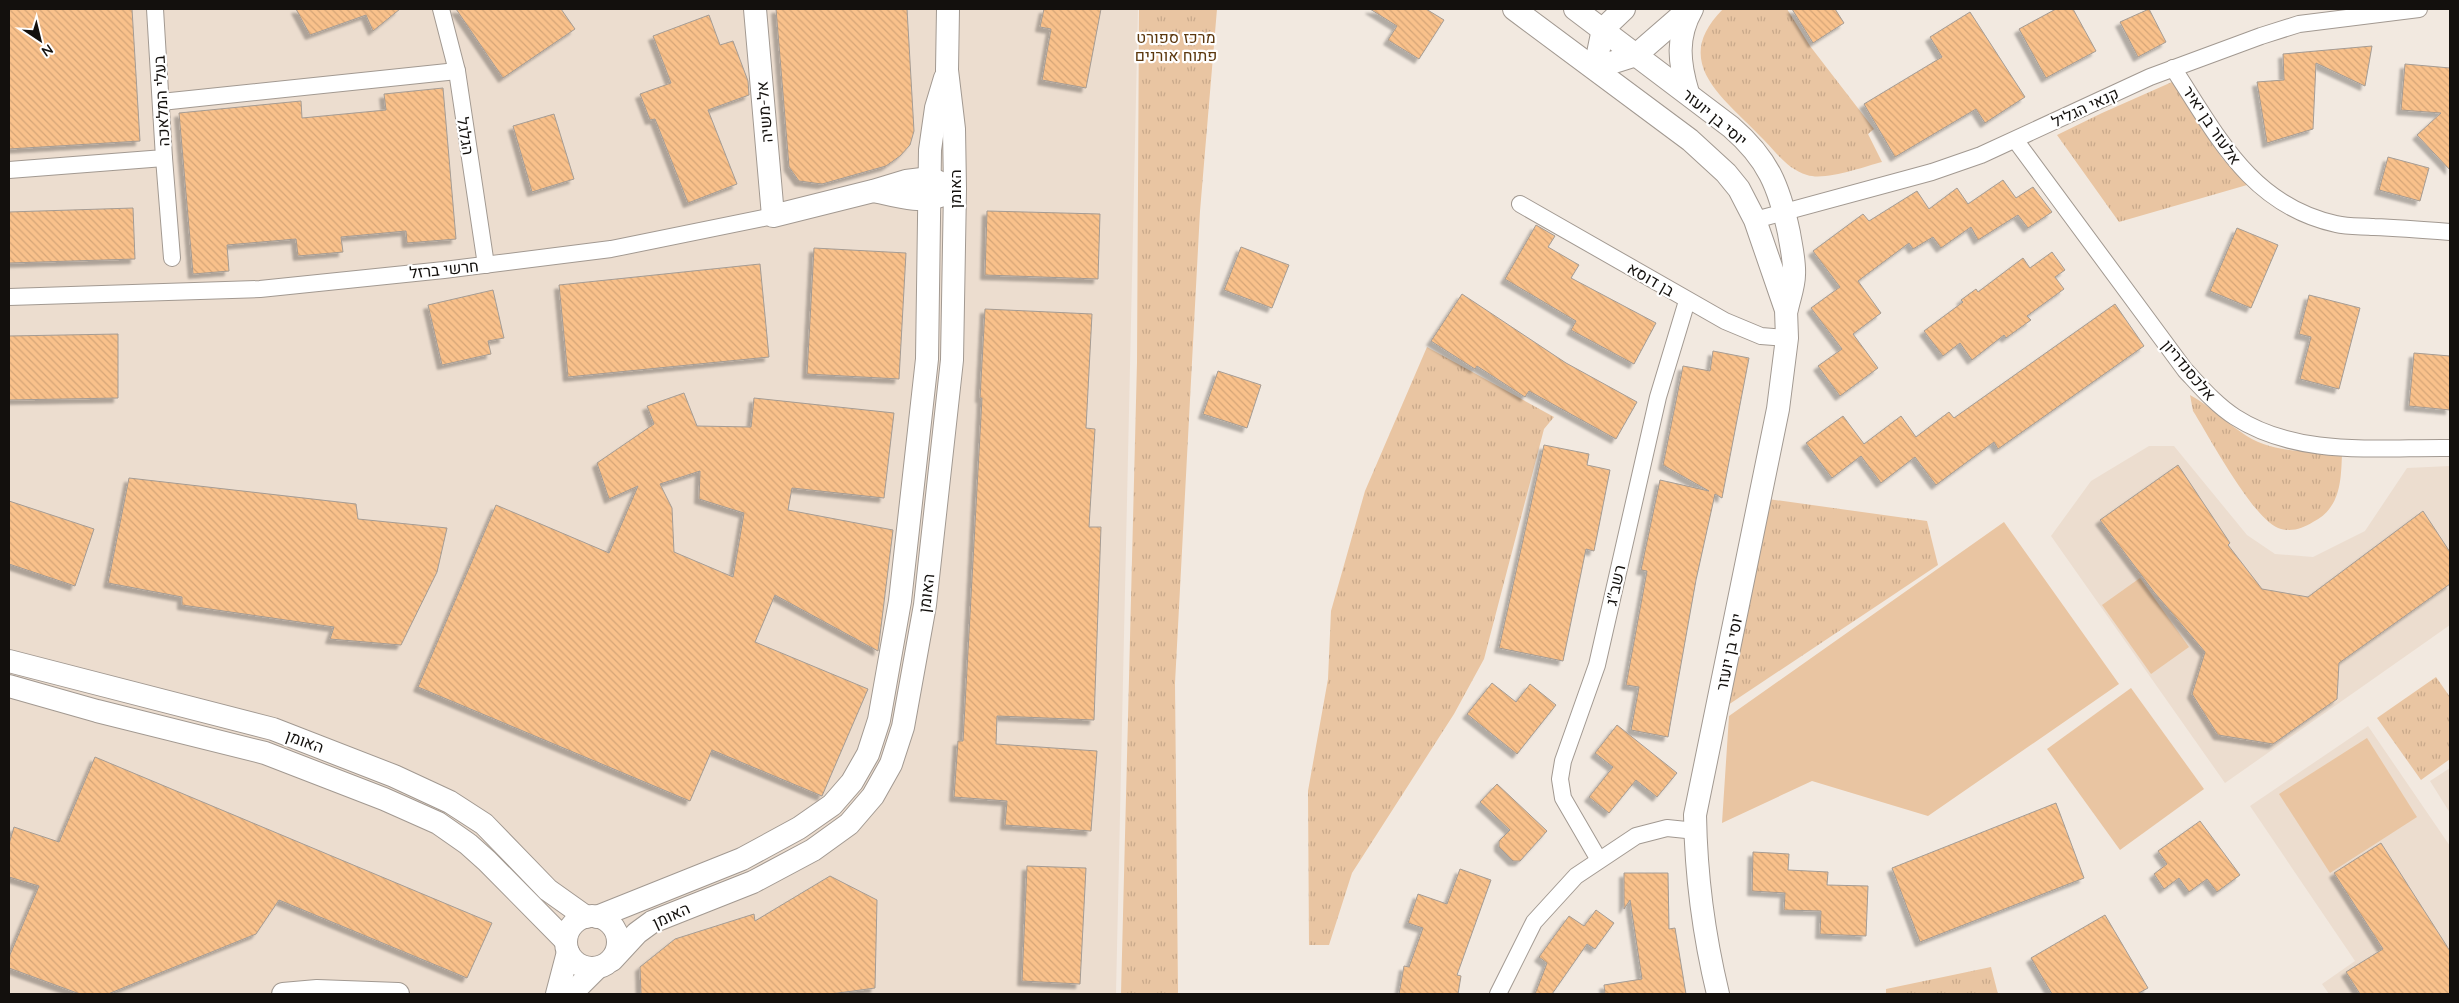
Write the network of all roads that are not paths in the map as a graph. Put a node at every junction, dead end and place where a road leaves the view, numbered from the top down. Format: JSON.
{"nodes":[{"id":1,"x":155,"y":9,"type":"edge"},
{"id":2,"x":441,"y":9,"type":"edge"},
{"id":3,"x":755,"y":9,"type":"edge"},
{"id":4,"x":948,"y":9,"type":"edge"},
{"id":5,"x":1514,"y":9,"type":"edge"},
{"id":6,"x":1575,"y":9,"type":"edge"},
{"id":7,"x":1624,"y":9,"type":"edge"},
{"id":8,"x":1691,"y":9,"type":"edge"},
{"id":9,"x":2419,"y":9,"type":"edge"},
{"id":10,"x":2297,"y":17,"type":"edge"},
{"id":11,"x":1603,"y":29,"type":"junction"},
{"id":12,"x":1636,"y":55,"type":"junction"},
{"id":13,"x":1595,"y":68,"type":"junction"},
{"id":14,"x":2173,"y":68,"type":"junction"},
{"id":15,"x":947,"y":70,"type":"junction"},
{"id":16,"x":456,"y":71,"type":"junction"},
{"id":17,"x":1688,"y":93,"type":"junction"},
{"id":18,"x":161,"y":102,"type":"junction"},
{"id":19,"x":2016,"y":141,"type":"junction"},
{"id":20,"x":164,"y":158,"type":"junction"},
{"id":21,"x":9,"y":170,"type":"edge"},
{"id":22,"x":930,"y":189,"type":"junction"},
{"id":23,"x":955,"y":190,"type":"junction"},
{"id":24,"x":1520,"y":204,"type":"dead end"},
{"id":25,"x":1784,"y":212,"type":"junction"},
{"id":26,"x":773,"y":216,"type":"junction"},
{"id":27,"x":1755,"y":220,"type":"junction"},
{"id":28,"x":2450,"y":232,"type":"edge"},
{"id":29,"x":172,"y":258,"type":"dead end"},
{"id":30,"x":486,"y":265,"type":"junction"},
{"id":31,"x":9,"y":297,"type":"edge"},
{"id":32,"x":1687,"y":301,"type":"junction"},
{"id":33,"x":1786,"y":310,"type":"junction"},
{"id":34,"x":1788,"y":338,"type":"junction"},
{"id":35,"x":2450,"y":448,"type":"edge"},
{"id":36,"x":9,"y":661,"type":"edge"},
{"id":37,"x":9,"y":686,"type":"edge"},
{"id":38,"x":1696,"y":831,"type":"junction"},
{"id":39,"x":1599,"y":860,"type":"junction"},
{"id":40,"x":591,"y":917,"type":"junction"},
{"id":41,"x":567,"y":947,"type":"junction"},
{"id":42,"x":604,"y":964,"type":"junction"},
{"id":43,"x":283,"y":994,"type":"edge"},
{"id":44,"x":398,"y":994,"type":"edge"},
{"id":45,"x":558,"y":994,"type":"edge"},
{"id":46,"x":571,"y":994,"type":"edge"},
{"id":47,"x":1498,"y":994,"type":"edge"},
{"id":48,"x":1718,"y":994,"type":"edge"}],
"edges":[{"from":1,"to":18,"type":"street","name":"בעלי המלאכה"},
{"from":2,"to":16,"type":"street","name":"הגלגל"},
{"from":3,"to":26,"type":"street","name":"אל-משיה"},
{"from":4,"to":15,"type":"street","name":"האומן"},
{"from":5,"to":13,"type":"street","name":"יוסי בן יועזר"},
{"from":6,"to":11,"type":"street","name":"יוסי בן יועזר"},
{"from":7,"to":11,"type":"street"},
{"from":8,"to":12,"type":"street"},
{"from":8,"to":17,"type":"street"},
{"from":9,"to":10,"type":"street","name":"קנאי הגליל"},
{"from":10,"to":14,"type":"street","name":"קנאי הגליל"},
{"from":11,"to":12,"type":"street","name":"יוסי בן יועזר"},
{"from":11,"to":13,"type":"street"},
{"from":12,"to":13,"type":"street"},
{"from":12,"to":17,"type":"street","name":"יוסי בן יועזר"},
{"from":13,"to":27,"type":"street","name":"יוסי בן יועזר"},
{"from":14,"to":19,"type":"street","name":"קנאי הגליל"},
{"from":14,"to":28,"type":"street","name":"אלעזר בן יאיר"},
{"from":15,"to":22,"type":"street","name":"האומן"},
{"from":15,"to":23,"type":"street","name":"האומן"},
{"from":16,"to":18,"type":"street"},
{"from":16,"to":30,"type":"street","name":"הגלגל"},
{"from":17,"to":25,"type":"street","name":"יוסי בן יועזר"},
{"from":18,"to":20,"type":"street","name":"בעלי המלאכה"},
{"from":19,"to":25,"type":"street","name":"קנאי הגליל"},
{"from":19,"to":35,"type":"street","name":"אלכסנדריון"},
{"from":20,"to":21,"type":"street","name":"בעלי המלאכה"},
{"from":20,"to":29,"type":"street"},
{"from":22,"to":23,"type":"street"},
{"from":22,"to":26,"type":"street","name":"חרשי ברזל"},
{"from":22,"to":40,"type":"street","name":"האומן"},
{"from":23,"to":42,"type":"street","name":"האומן"},
{"from":24,"to":32,"type":"street","name":"בן דוסא"},
{"from":25,"to":27,"type":"street","name":"קנאי הגליל"},
{"from":25,"to":33,"type":"street","name":"יוסי בן יועזר"},
{"from":26,"to":30,"type":"street","name":"חרשי ברזל"},
{"from":27,"to":33,"type":"street","name":"יוסי בן יועזר"},
{"from":30,"to":31,"type":"street","name":"חרשי ברזל"},
{"from":32,"to":34,"type":"street","name":"בן דוסא"},
{"from":32,"to":39,"type":"street","name":"רשב\"ג"},
{"from":33,"to":34,"type":"street","name":"יוסי בן יועזר"},
{"from":34,"to":38,"type":"street","name":"יוסי בן יועזר"},
{"from":36,"to":40,"type":"street","name":"האומן"},
{"from":37,"to":41,"type":"street","name":"האומן"},
{"from":38,"to":39,"type":"street"},
{"from":38,"to":48,"type":"street","name":"יוסי בן יועזר"},
{"from":39,"to":47,"type":"street"},
{"from":40,"to":41,"type":"street"},
{"from":40,"to":42,"type":"street"},
{"from":41,"to":42,"type":"street","name":"האומן"},
{"from":41,"to":45,"type":"street"},
{"from":42,"to":46,"type":"street","name":"האומן"},
{"from":43,"to":44,"type":"street"}]}
